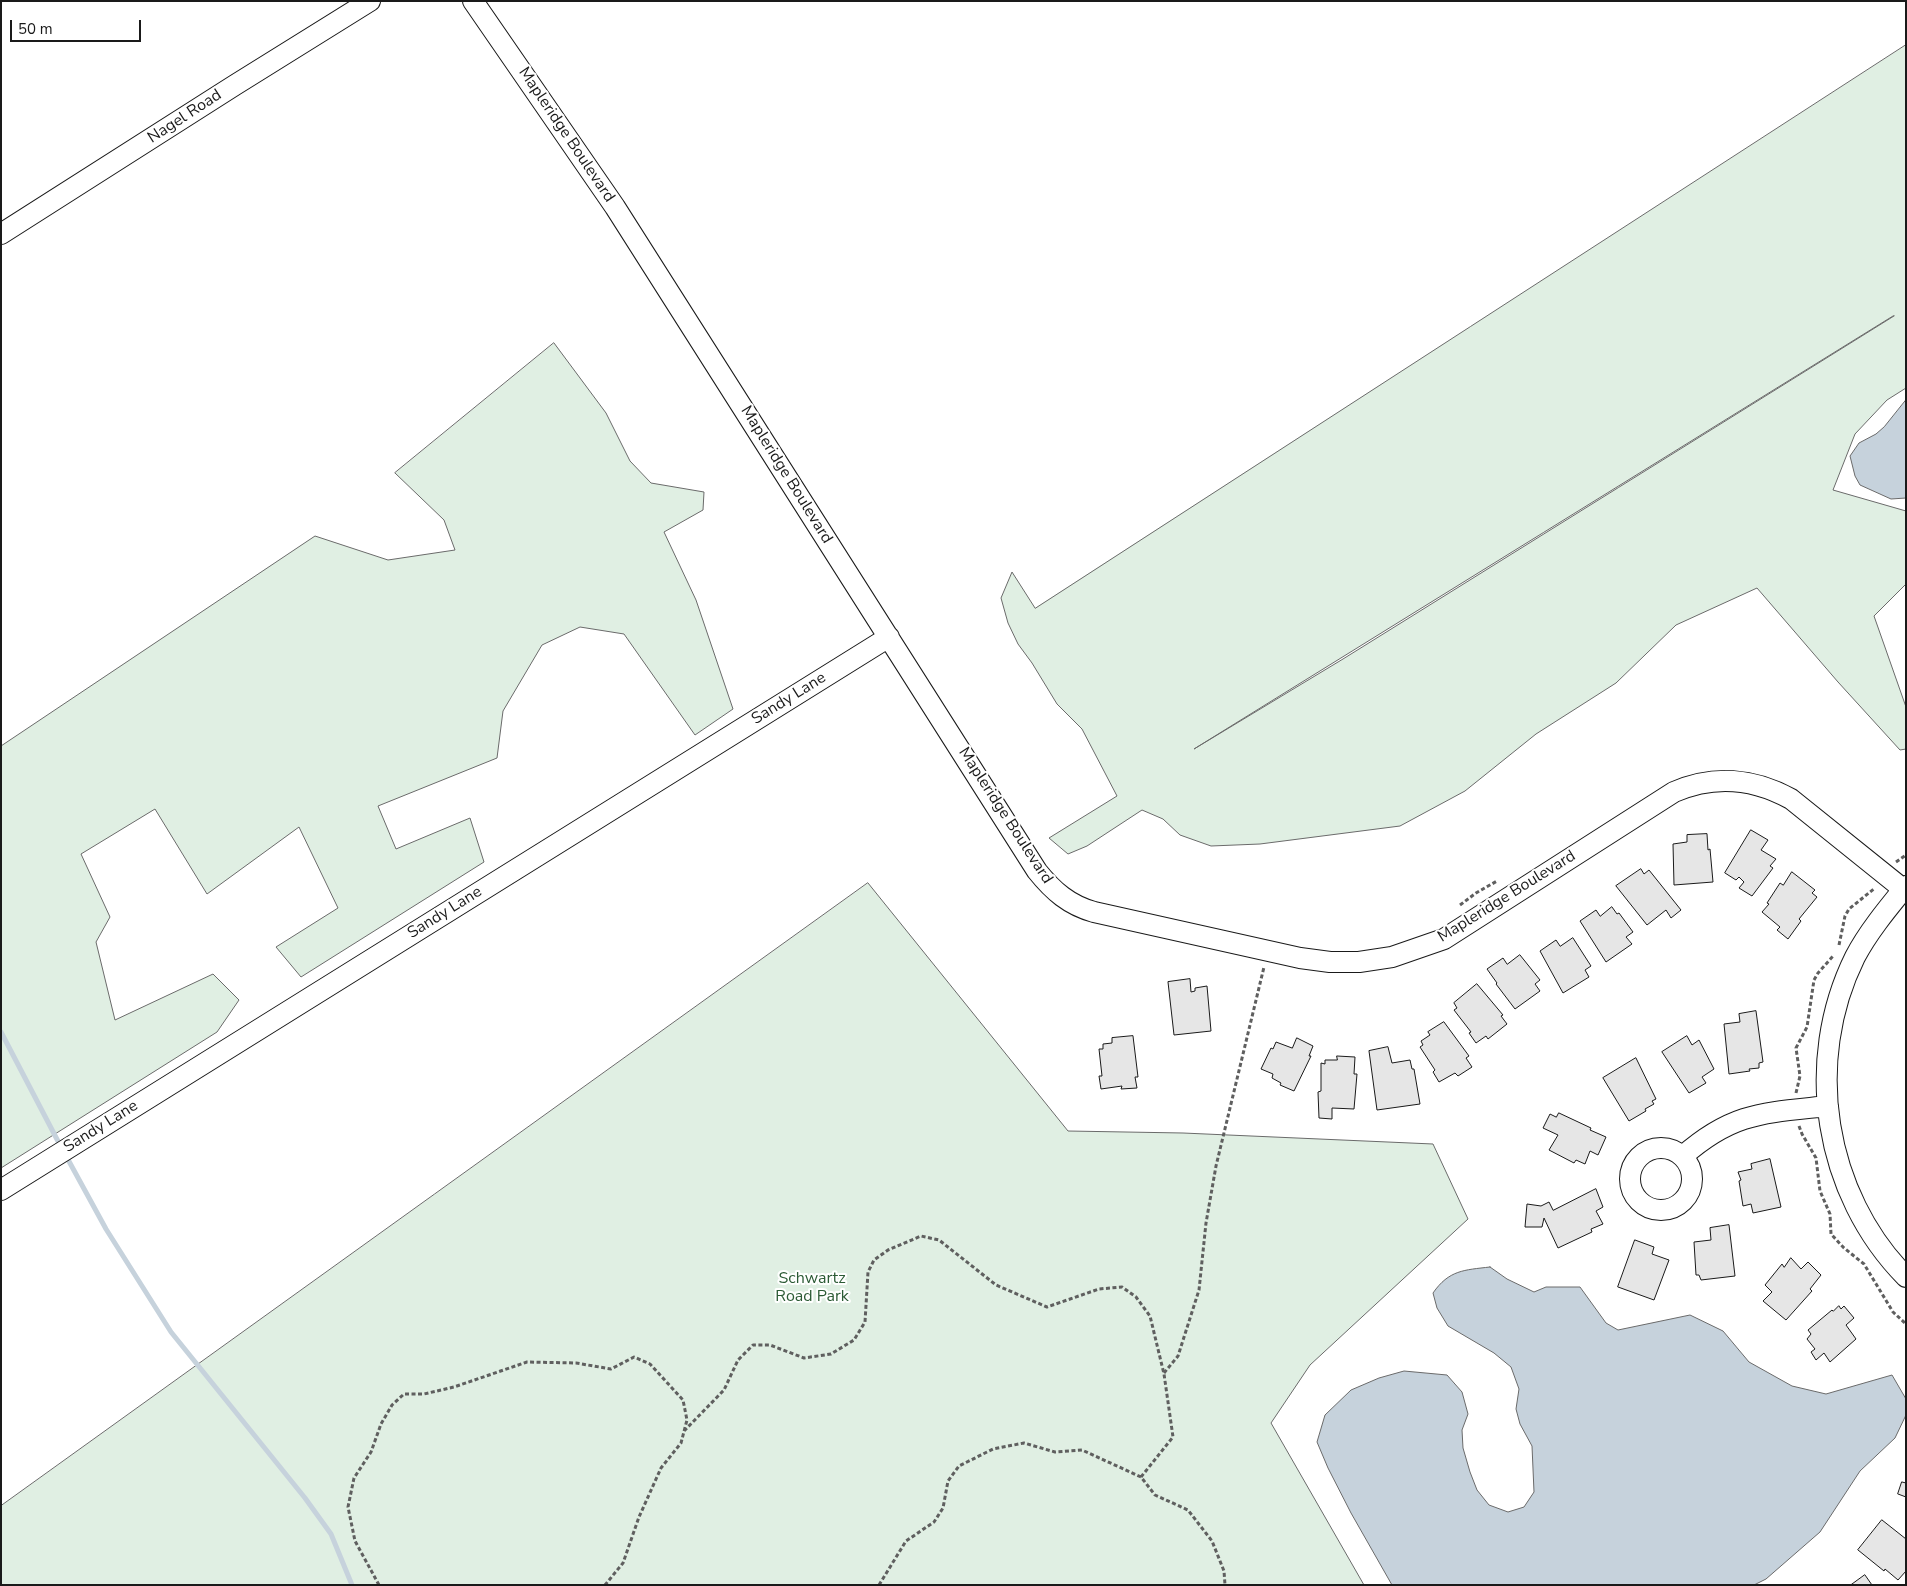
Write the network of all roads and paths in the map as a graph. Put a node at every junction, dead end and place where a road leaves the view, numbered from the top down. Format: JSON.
{"nodes":[{"id":1,"x":370,"y":1,"type":"edge"},
{"id":2,"x":473,"y":1,"type":"edge"},
{"id":3,"x":1,"y":234,"type":"edge"},
{"id":4,"x":889,"y":637,"type":"junction"},
{"id":5,"x":1904,"y":888,"type":"edge"},
{"id":6,"x":1268,"y":951,"type":"junction"},
{"id":7,"x":1828,"y":1106,"type":"junction"},
{"id":8,"x":1683,"y":1156,"type":"dead end"},
{"id":9,"x":1,"y":1190,"type":"edge"},
{"id":10,"x":1906,"y":1277,"type":"edge"},
{"id":11,"x":1164,"y":1374,"type":"junction"},
{"id":12,"x":684,"y":1431,"type":"junction"},
{"id":13,"x":1141,"y":1477,"type":"junction"},
{"id":14,"x":379,"y":1585,"type":"edge"},
{"id":15,"x":606,"y":1585,"type":"edge"},
{"id":16,"x":879,"y":1585,"type":"edge"},
{"id":17,"x":1225,"y":1585,"type":"edge"}],
"edges":[{"from":1,"to":3,"type":"street","name":"Nagel Road"},
{"from":2,"to":4,"type":"street","name":"Mapleridge Boulevard"},
{"from":4,"to":6,"type":"street","name":"Mapleridge Boulevard"},
{"from":4,"to":9,"type":"street","name":"Sandy Lane"},
{"from":5,"to":6,"type":"street","name":"Mapleridge Boulevard"},
{"from":5,"to":7,"type":"street"},
{"from":6,"to":11,"type":"path"},
{"from":7,"to":8,"type":"street"},
{"from":7,"to":10,"type":"street"},
{"from":11,"to":12,"type":"path"},
{"from":11,"to":13,"type":"path"},
{"from":12,"to":14,"type":"path"},
{"from":12,"to":15,"type":"path"},
{"from":13,"to":16,"type":"path"},
{"from":13,"to":17,"type":"path"}]}
